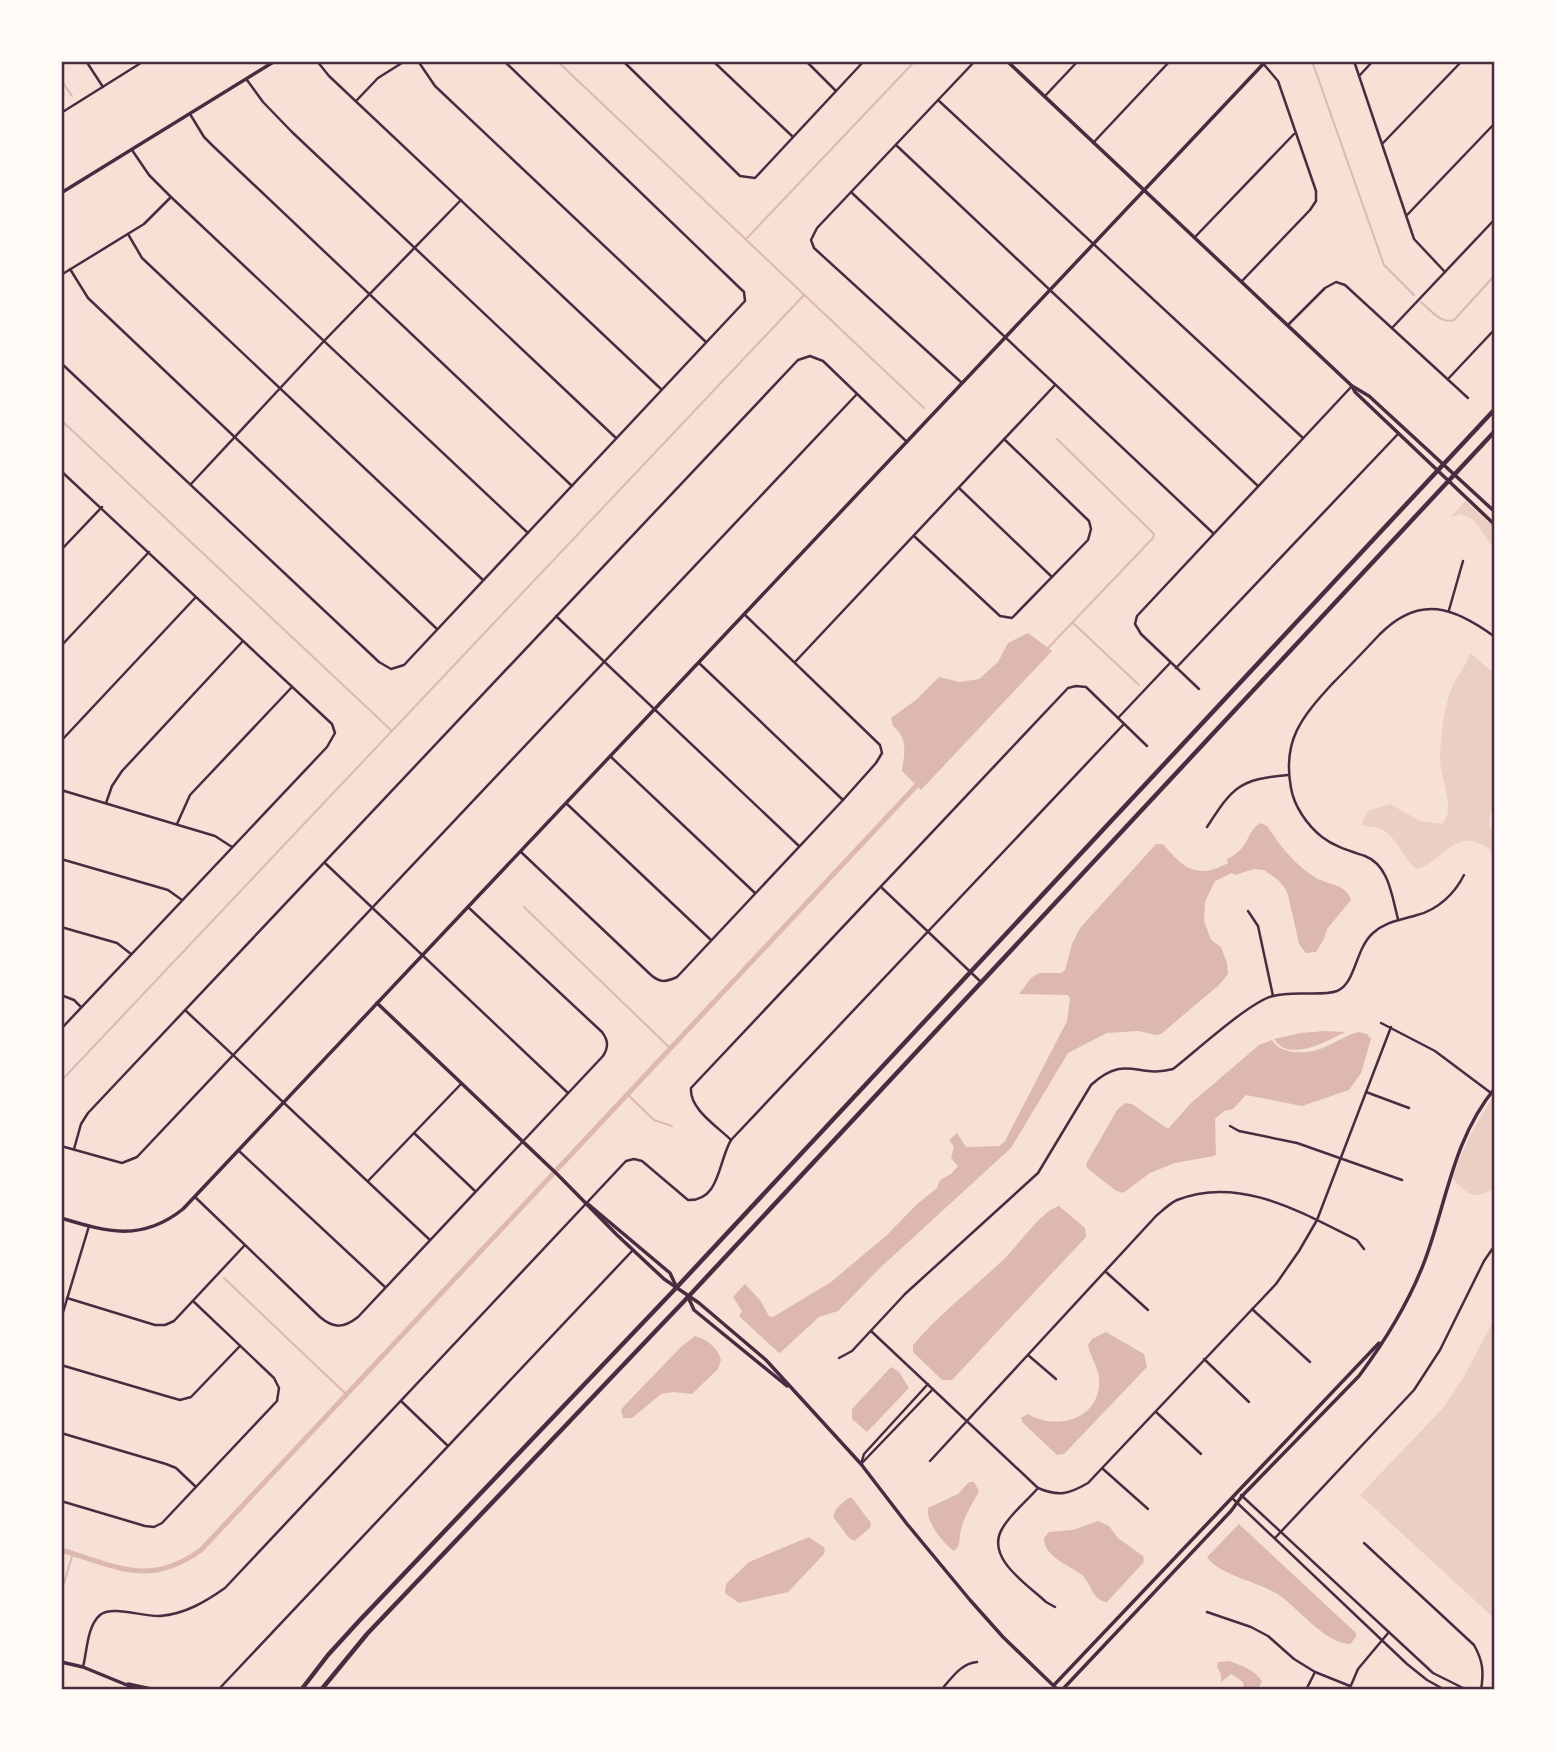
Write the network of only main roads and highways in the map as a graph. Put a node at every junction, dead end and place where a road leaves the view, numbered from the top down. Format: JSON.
{"nodes":[{"id":1,"x":1495,"y":409,"type":"edge"},
{"id":2,"x":1495,"y":431,"type":"edge"},
{"id":3,"x":301,"y":1690,"type":"edge"},
{"id":4,"x":321,"y":1690,"type":"edge"}],
"edges":[{"from":1,"to":3,"type":"main road"},
{"from":2,"to":4,"type":"main road"}]}
